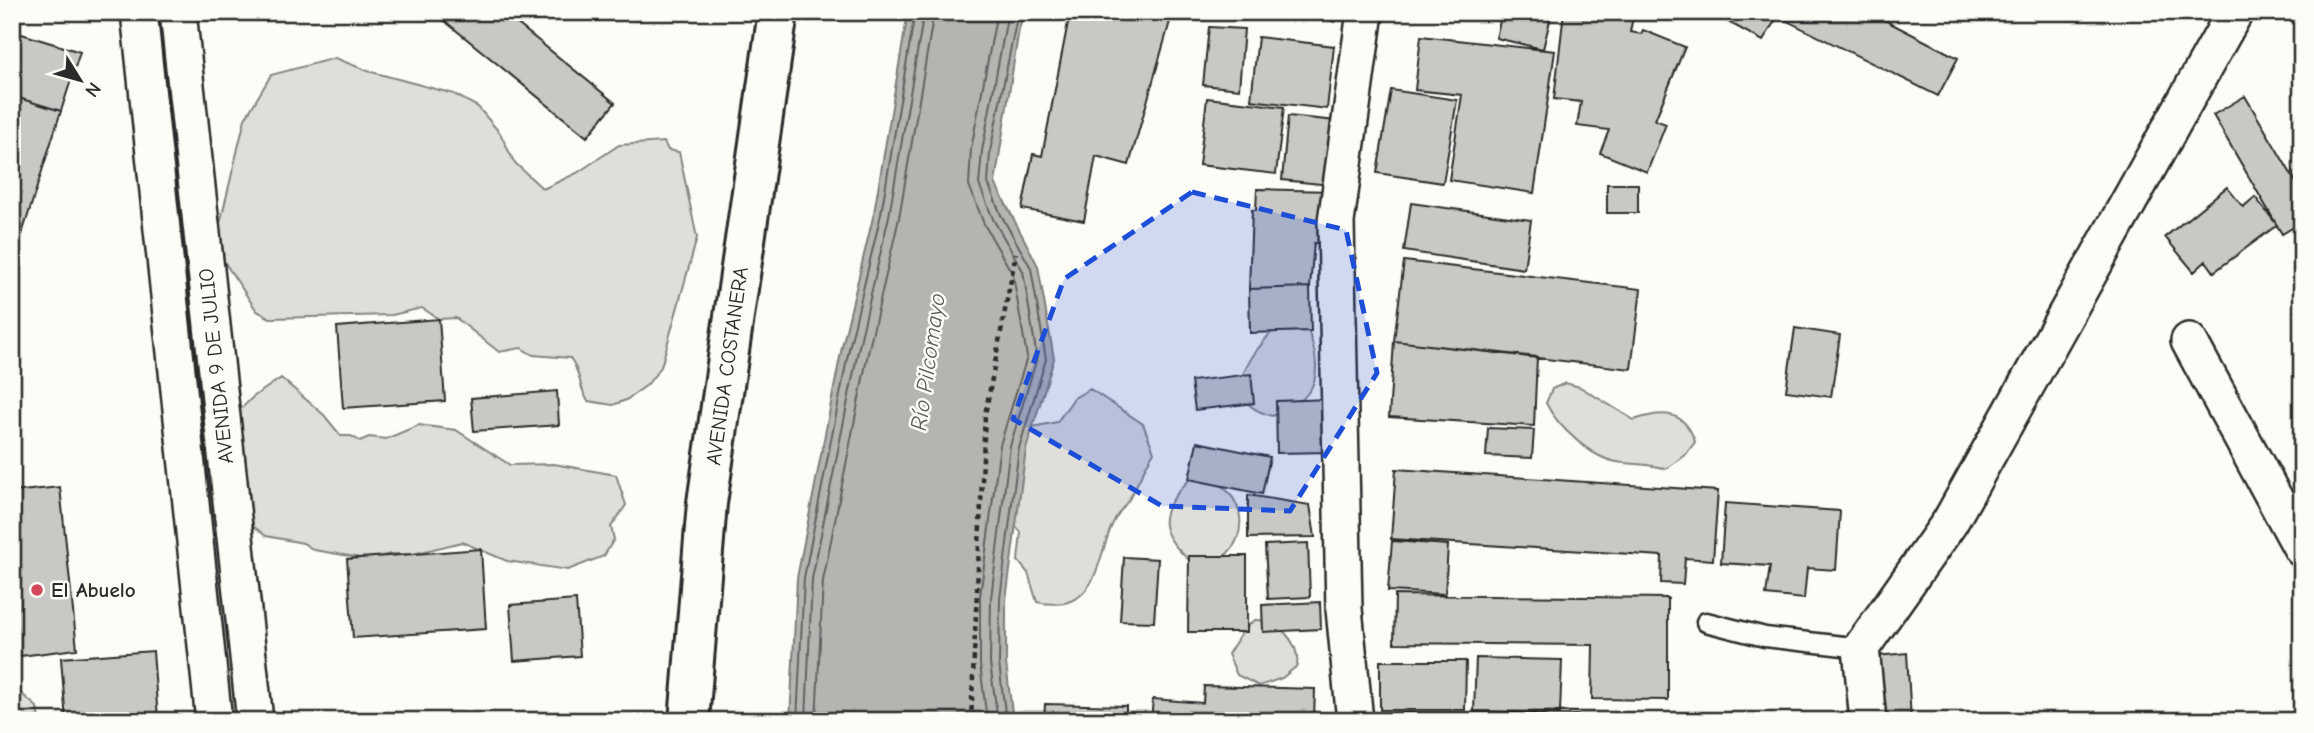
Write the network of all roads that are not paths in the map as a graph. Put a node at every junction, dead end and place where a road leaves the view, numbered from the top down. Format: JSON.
{"nodes":[{"id":1,"x":139,"y":12,"type":"edge"},
{"id":2,"x":178,"y":12,"type":"edge"},
{"id":3,"x":778,"y":12,"type":"edge"},
{"id":4,"x":1364,"y":12,"type":"edge"},
{"id":5,"x":2235,"y":12,"type":"edge"},
{"id":6,"x":2189,"y":341,"type":"dead end"},
{"id":7,"x":2302,"y":550,"type":"edge"},
{"id":8,"x":239,"y":574,"type":"junction"},
{"id":9,"x":199,"y":578,"type":"junction"},
{"id":10,"x":1706,"y":622,"type":"dead end"},
{"id":11,"x":1861,"y":648,"type":"junction"},
{"id":12,"x":214,"y":721,"type":"edge"},
{"id":13,"x":255,"y":721,"type":"edge"},
{"id":14,"x":689,"y":721,"type":"edge"},
{"id":15,"x":1355,"y":721,"type":"edge"},
{"id":16,"x":1868,"y":721,"type":"edge"}],
"edges":[{"from":1,"to":9,"type":"street","name":"AVENIDA 9 DE JULIO"},
{"from":2,"to":8,"type":"street","name":"AVENIDA 9 DE JULIO"},
{"from":3,"to":14,"type":"street","name":"AVENIDA COSTANERA"},
{"from":4,"to":15,"type":"street"},
{"from":5,"to":11,"type":"street"},
{"from":6,"to":7,"type":"street"},
{"from":8,"to":9,"type":"street"},
{"from":8,"to":13,"type":"street","name":"AVENIDA 9 DE JULIO"},
{"from":9,"to":12,"type":"street","name":"AVENIDA 9 DE JULIO"},
{"from":10,"to":11,"type":"lane"},
{"from":11,"to":16,"type":"street"}]}
